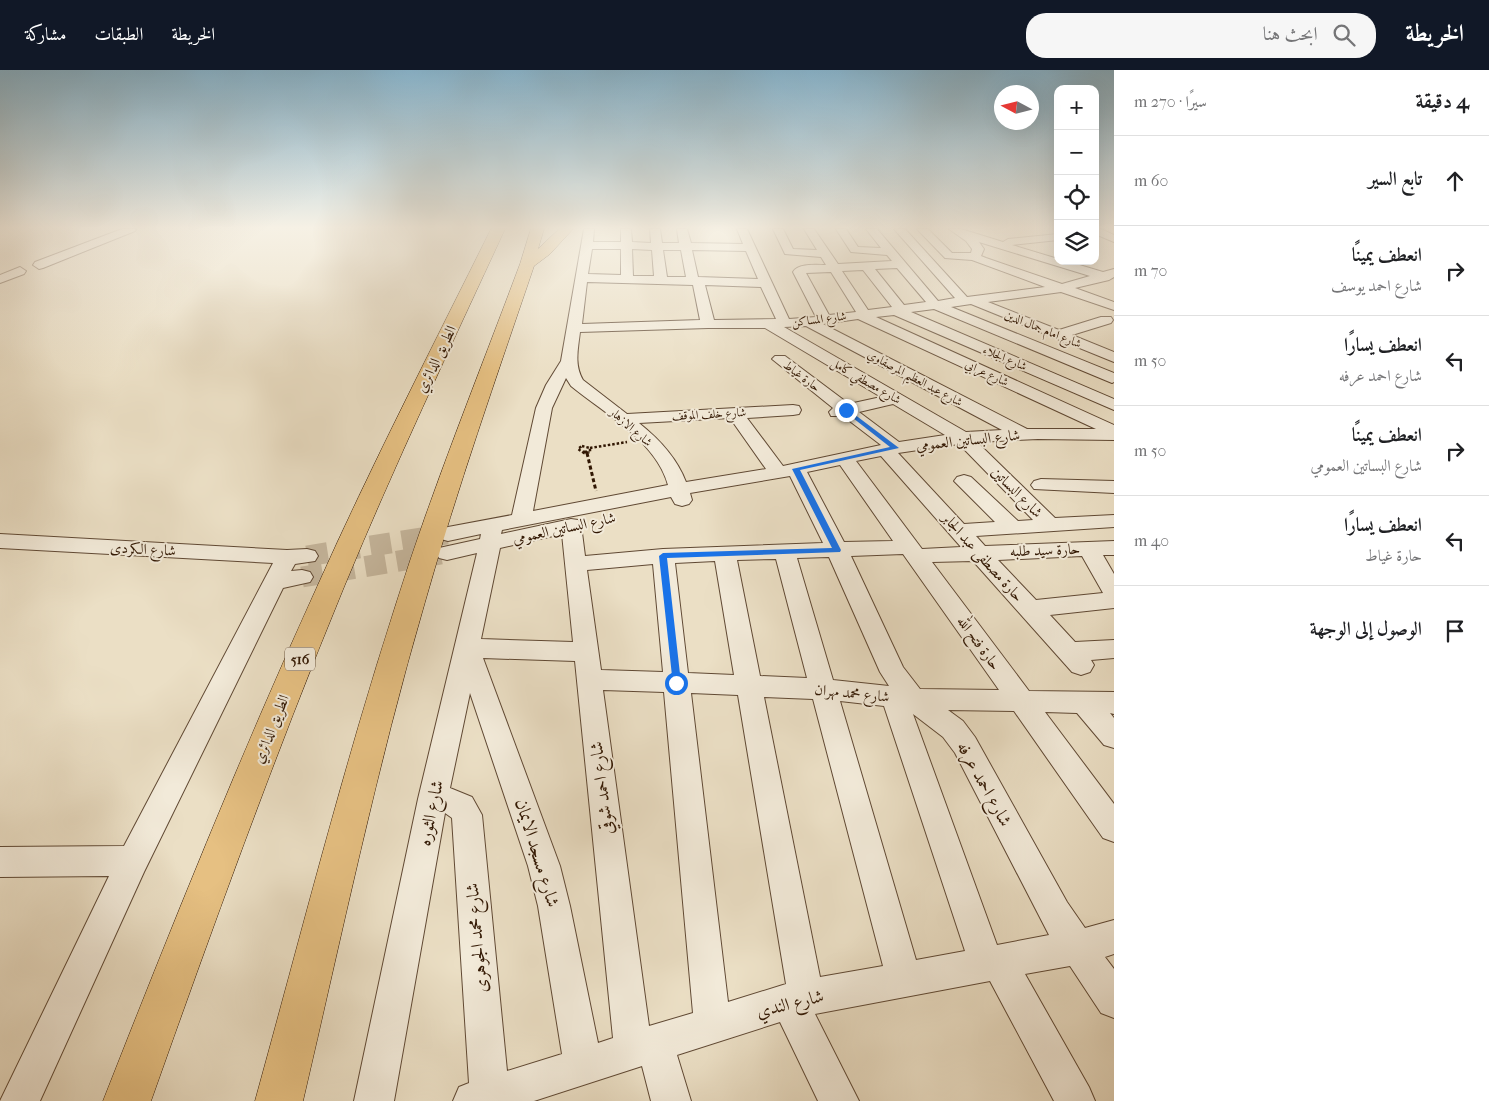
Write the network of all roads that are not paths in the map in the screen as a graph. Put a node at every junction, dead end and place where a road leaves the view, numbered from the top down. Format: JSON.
{"nodes":[{"id":1,"x":471,"y":277,"type":"edge"},
{"id":2,"x":522,"y":277,"type":"edge"},
{"id":3,"x":695,"y":277,"type":"edge"},
{"id":4,"x":721,"y":277,"type":"edge"},
{"id":5,"x":723,"y":277,"type":"edge"},
{"id":6,"x":763,"y":277,"type":"edge"},
{"id":7,"x":802,"y":277,"type":"edge"},
{"id":8,"x":839,"y":277,"type":"edge"},
{"id":9,"x":875,"y":277,"type":"edge"},
{"id":10,"x":911,"y":277,"type":"edge"},
{"id":11,"x":945,"y":277,"type":"edge"},
{"id":12,"x":1032,"y":277,"type":"edge"},
{"id":13,"x":1106,"y":277,"type":"edge"},
{"id":14,"x":582,"y":278,"type":"joint"},
{"id":15,"x":627,"y":279,"type":"joint"},
{"id":16,"x":661,"y":280,"type":"joint"},
{"id":17,"x":696,"y":281,"type":"junction"},
{"id":18,"x":765,"y":282,"type":"junction"},
{"id":19,"x":1063,"y":288,"type":"junction"},
{"id":20,"x":1032,"y":292,"type":"junction"},
{"id":21,"x":1114,"y":296,"type":"edge"},
{"id":22,"x":968,"y":301,"type":"junction"},
{"id":23,"x":1099,"y":301,"type":"junction"},
{"id":24,"x":1060,"y":303,"type":"dead end"},
{"id":25,"x":935,"y":305,"type":"junction"},
{"id":26,"x":1114,"y":306,"type":"edge"},
{"id":27,"x":899,"y":310,"type":"junction"},
{"id":28,"x":1087,"y":313,"type":"dead end"},
{"id":29,"x":862,"y":315,"type":"junction"},
{"id":30,"x":824,"y":319,"type":"junction"},
{"id":31,"x":1110,"y":321,"type":"edge"},
{"id":32,"x":808,"y":322,"type":"junction"},
{"id":33,"x":708,"y":324,"type":"junction"},
{"id":34,"x":776,"y":324,"type":"junction"},
{"id":35,"x":574,"y":328,"type":"junction"},
{"id":36,"x":1058,"y":335,"type":"junction"},
{"id":37,"x":1114,"y":358,"type":"edge"},
{"id":38,"x":780,"y":359,"type":"dead end"},
{"id":39,"x":569,"y":361,"type":"junction"},
{"id":40,"x":1113,"y":377,"type":"edge"},
{"id":41,"x":1081,"y":390,"type":"junction"},
{"id":42,"x":896,"y":398,"type":"junction"},
{"id":43,"x":1005,"y":405,"type":"dead end"},
{"id":44,"x":1114,"y":405,"type":"edge"},
{"id":45,"x":793,"y":410,"type":"dead end"},
{"id":46,"x":846,"y":410,"type":"junction"},
{"id":47,"x":735,"y":413,"type":"junction"},
{"id":48,"x":983,"y":413,"type":"junction"},
{"id":49,"x":829,"y":414,"type":"dead end"},
{"id":50,"x":624,"y":418,"type":"junction"},
{"id":51,"x":1114,"y":433,"type":"edge"},
{"id":52,"x":1023,"y":434,"type":"junction"},
{"id":53,"x":963,"y":438,"type":"junction"},
{"id":54,"x":890,"y":449,"type":"junction"},
{"id":55,"x":844,"y":458,"type":"junction"},
{"id":56,"x":787,"y":470,"type":"junction"},
{"id":57,"x":964,"y":481,"type":"dead end"},
{"id":58,"x":1041,"y":485,"type":"dead end"},
{"id":59,"x":1106,"y":487,"type":"edge"},
{"id":60,"x":681,"y":495,"type":"junction"},
{"id":61,"x":1114,"y":504,"type":"edge"},
{"id":62,"x":521,"y":520,"type":"junction"},
{"id":63,"x":1114,"y":521,"type":"edge"},
{"id":64,"x":571,"y":526,"type":"junction"},
{"id":65,"x":1050,"y":526,"type":"junction"},
{"id":66,"x":1013,"y":528,"type":"junction"},
{"id":67,"x":960,"y":531,"type":"junction"},
{"id":68,"x":491,"y":535,"type":"junction"},
{"id":69,"x":447,"y":543,"type":"tunnel mouth"},
{"id":70,"x":2,"y":544,"type":"edge"},
{"id":71,"x":1114,"y":548,"type":"edge"},
{"id":72,"x":1088,"y":549,"type":"junction"},
{"id":73,"x":838,"y":550,"type":"junction"},
{"id":74,"x":785,"y":552,"type":"junction"},
{"id":75,"x":912,"y":552,"type":"junction"},
{"id":76,"x":979,"y":552,"type":"junction"},
{"id":77,"x":725,"y":554,"type":"junction"},
{"id":78,"x":663,"y":556,"type":"junction"},
{"id":79,"x":576,"y":564,"type":"junction"},
{"id":80,"x":1114,"y":592,"type":"edge"},
{"id":81,"x":1114,"y":600,"type":"edge"},
{"id":82,"x":1031,"y":609,"type":"junction"},
{"id":83,"x":467,"y":648,"type":"junction"},
{"id":84,"x":1114,"y":649,"type":"edge"},
{"id":85,"x":588,"y":666,"type":"junction"},
{"id":86,"x":676,"y":683,"type":"junction"},
{"id":87,"x":749,"y":686,"type":"junction"},
{"id":88,"x":824,"y":689,"type":"junction"},
{"id":89,"x":904,"y":698,"type":"junction"},
{"id":90,"x":1021,"y":701,"type":"junction"},
{"id":91,"x":1083,"y":702,"type":"junction"},
{"id":92,"x":1114,"y":702,"type":"edge"},
{"id":93,"x":1114,"y":737,"type":"edge"},
{"id":94,"x":433,"y":799,"type":"junction"},
{"id":95,"x":1114,"y":828,"type":"edge"},
{"id":96,"x":0,"y":862,"type":"edge"},
{"id":97,"x":132,"y":862,"type":"junction"},
{"id":98,"x":1114,"y":937,"type":"edge"},
{"id":99,"x":1078,"y":948,"type":"junction"},
{"id":100,"x":993,"y":963,"type":"junction"},
{"id":101,"x":904,"y":980,"type":"junction"},
{"id":102,"x":797,"y":999,"type":"junction"},
{"id":103,"x":1114,"y":1000,"type":"edge"},
{"id":104,"x":713,"y":1026,"type":"junction"},
{"id":105,"x":644,"y":1047,"type":"junction"},
{"id":106,"x":583,"y":1065,"type":"junction"},
{"id":107,"x":484,"y":1099,"type":"edge"},
{"id":108,"x":20,"y":1101,"type":"edge"},
{"id":109,"x":128,"y":1101,"type":"edge"},
{"id":110,"x":279,"y":1101,"type":"edge"},
{"id":111,"x":374,"y":1101,"type":"edge"},
{"id":112,"x":671,"y":1101,"type":"edge"},
{"id":113,"x":839,"y":1101,"type":"edge"},
{"id":114,"x":1075,"y":1101,"type":"edge"}],
"edges":[{"from":1,"to":109,"type":"highway","name":"الطريق الدائري","number":"516"},
{"from":2,"to":110,"type":"highway"},
{"from":3,"to":17,"type":"street"},
{"from":4,"to":17,"type":"street"},
{"from":5,"to":18,"type":"street"},
{"from":6,"to":18,"type":"street"},
{"from":7,"to":30,"type":"street"},
{"from":8,"to":29,"type":"street"},
{"from":9,"to":27,"type":"street"},
{"from":10,"to":25,"type":"street"},
{"from":11,"to":22,"type":"street"},
{"from":12,"to":19,"type":"street"},
{"from":13,"to":19,"type":"street"},
{"from":14,"to":15,"type":"street"},
{"from":14,"to":35,"type":"street"},
{"from":15,"to":16,"type":"street"},
{"from":16,"to":17,"type":"street"},
{"from":17,"to":33,"type":"street"},
{"from":18,"to":34,"type":"street"},
{"from":19,"to":20,"type":"street","name":"شارع المساكن"},
{"from":19,"to":23,"type":"street"},
{"from":20,"to":22,"type":"street","name":"شارع المساكن"},
{"from":20,"to":24,"type":"street"},
{"from":21,"to":23,"type":"street"},
{"from":22,"to":25,"type":"street","name":"شارع المساكن"},
{"from":22,"to":36,"type":"street","name":"شارع امام جمال الدين"},
{"from":23,"to":26,"type":"street"},
{"from":25,"to":27,"type":"street","name":"شارع المساكن"},
{"from":25,"to":40,"type":"street"},
{"from":27,"to":29,"type":"street","name":"شارع المساكن"},
{"from":27,"to":41,"type":"street","name":"شارع الجلاء"},
{"from":28,"to":31,"type":"street"},
{"from":29,"to":30,"type":"street","name":"شارع المساكن"},
{"from":29,"to":51,"type":"street","name":"شارع عرابي"},
{"from":30,"to":32,"type":"street","name":"شارع المساكن"},
{"from":31,"to":36,"type":"street"},
{"from":32,"to":34,"type":"street","name":"شارع المساكن"},
{"from":32,"to":48,"type":"street","name":"شارع عبد العظيم المرصفاوي"},
{"from":33,"to":34,"type":"street","name":"شارع المساكن"},
{"from":33,"to":35,"type":"street","name":"شارع المساكن"},
{"from":34,"to":42,"type":"street","name":"شارع مصطفي كامل"},
{"from":35,"to":39,"type":"street"},
{"from":36,"to":37,"type":"street","name":"شارع امام جمال الدين"},
{"from":38,"to":46,"type":"street","name":"حارة غياط"},
{"from":39,"to":50,"type":"street","name":"شارع الازهار"},
{"from":39,"to":62,"type":"street"},
{"from":40,"to":41,"type":"street"},
{"from":41,"to":44,"type":"street","name":"شارع الجلاء"},
{"from":42,"to":46,"type":"street"},
{"from":42,"to":53,"type":"street","name":"شارع مصطفي كامل"},
{"from":43,"to":48,"type":"street"},
{"from":45,"to":47,"type":"street","name":"شارع خلف الموقف"},
{"from":46,"to":49,"type":"street"},
{"from":46,"to":54,"type":"street","name":"حارة غياط"},
{"from":47,"to":50,"type":"street","name":"شارع خلف الموقف"},
{"from":47,"to":56,"type":"street","name":"شارع احمد عرفه"},
{"from":48,"to":52,"type":"street","name":"شارع عبد العظيم المرصفاوي"},
{"from":50,"to":60,"type":"street","name":"شارع الازهار"},
{"from":51,"to":52,"type":"street","name":"شارع البساتين العمومي"},
{"from":52,"to":53,"type":"street","name":"شارع البساتين العمومي"},
{"from":53,"to":54,"type":"street","name":"شارع البساتين العمومي"},
{"from":53,"to":65,"type":"street","name":"شارع البساتين"},
{"from":54,"to":55,"type":"street","name":"شارع البساتين العمومي"},
{"from":54,"to":67,"type":"street","name":"حارة مصطفى عبد الجابر"},
{"from":55,"to":56,"type":"street","name":"شارع البساتين العمومي"},
{"from":55,"to":75,"type":"street","name":"حارة فتح الله"},
{"from":56,"to":60,"type":"street","name":"شارع البساتين العمومي"},
{"from":56,"to":73,"type":"street","name":"شارع احمد عرفه"},
{"from":57,"to":66,"type":"street"},
{"from":58,"to":59,"type":"street"},
{"from":59,"to":61,"type":"street"},
{"from":60,"to":62,"type":"street","name":"شارع البساتين العمومي"},
{"from":60,"to":64,"type":"street","name":"شارع البساتين العمومي"},
{"from":62,"to":68,"type":"street","name":"شارع البساتين العمومي"},
{"from":63,"to":65,"type":"street"},
{"from":64,"to":68,"type":"street","name":"شارع البساتين العمومي"},
{"from":64,"to":79,"type":"street","name":"شارع احمد شوقي"},
{"from":65,"to":66,"type":"street"},
{"from":66,"to":67,"type":"street"},
{"from":67,"to":76,"type":"street","name":"حارة مصطفى عبد الجابر"},
{"from":68,"to":69,"type":"street","name":"شارع البساتين العمومي"},
{"from":68,"to":83,"type":"street","name":"شارع الثوره"},
{"from":70,"to":97,"type":"street","name":"شارع الكردى"},
{"from":71,"to":72,"type":"street","name":"حارة سيد طلبه"},
{"from":72,"to":76,"type":"street","name":"حارة سيد طلبه"},
{"from":72,"to":80,"type":"street"},
{"from":73,"to":74,"type":"street","name":"حارة سيد طلبه"},
{"from":73,"to":75,"type":"street","name":"حارة سيد طلبه"},
{"from":73,"to":89,"type":"street","name":"شارع احمد عرفه"},
{"from":74,"to":77,"type":"street","name":"حارة سيد طلبه"},
{"from":74,"to":88,"type":"street"},
{"from":75,"to":76,"type":"street","name":"حارة سيد طلبه"},
{"from":75,"to":90,"type":"street","name":"حارة فتح الله"},
{"from":76,"to":82,"type":"street","name":"حارة مصطفى عبد الجابر"},
{"from":77,"to":78,"type":"street","name":"حارة سيد طلبه"},
{"from":77,"to":87,"type":"street"},
{"from":78,"to":79,"type":"street","name":"حارة سيد طلبه"},
{"from":78,"to":86,"type":"street"},
{"from":79,"to":85,"type":"street","name":"شارع احمد شوقي"},
{"from":81,"to":82,"type":"street"},
{"from":82,"to":84,"type":"street","name":"حارة مصطفى عبد الجابر"},
{"from":83,"to":85,"type":"street","name":"شارع محمد مهران"},
{"from":83,"to":94,"type":"street","name":"شارع الثوره"},
{"from":83,"to":106,"type":"street","name":"شارع مسجد الايمان"},
{"from":85,"to":86,"type":"street","name":"شارع محمد مهران"},
{"from":85,"to":105,"type":"street","name":"شارع احمد شوقي"},
{"from":86,"to":87,"type":"street","name":"شارع محمد مهران"},
{"from":86,"to":104,"type":"street"},
{"from":87,"to":88,"type":"street","name":"شارع محمد مهران"},
{"from":87,"to":102,"type":"street"},
{"from":88,"to":89,"type":"street","name":"شارع محمد مهران"},
{"from":88,"to":101,"type":"street"},
{"from":89,"to":90,"type":"street","name":"شارع محمد مهران"},
{"from":89,"to":99,"type":"street","name":"شارع احمد عرفه"},
{"from":89,"to":100,"type":"street"},
{"from":90,"to":91,"type":"street","name":"شارع محمد مهران"},
{"from":90,"to":95,"type":"street","name":"حارة فتح الله"},
{"from":91,"to":92,"type":"street","name":"شارع محمد مهران"},
{"from":91,"to":93,"type":"street"},
{"from":94,"to":107,"type":"street","name":"شارع محمد الجوهرى"},
{"from":94,"to":111,"type":"street","name":"شارع الثوره"},
{"from":96,"to":97,"type":"street"},
{"from":97,"to":108,"type":"street"},
{"from":98,"to":99,"type":"street","name":"شارع الندي"},
{"from":99,"to":100,"type":"street","name":"شارع الندي"},
{"from":99,"to":103,"type":"street","name":"شارع احمد عرفه"},
{"from":100,"to":101,"type":"street","name":"شارع الندي"},
{"from":100,"to":114,"type":"street"},
{"from":101,"to":102,"type":"street","name":"شارع الندي"},
{"from":102,"to":104,"type":"street","name":"شارع الندي"},
{"from":102,"to":113,"type":"street"},
{"from":104,"to":105,"type":"street","name":"شارع الندي"},
{"from":105,"to":106,"type":"street","name":"شارع الندي"},
{"from":105,"to":112,"type":"street","name":"شارع احمد شوقي"},
{"from":106,"to":107,"type":"street","name":"شارع الندي"}]}
